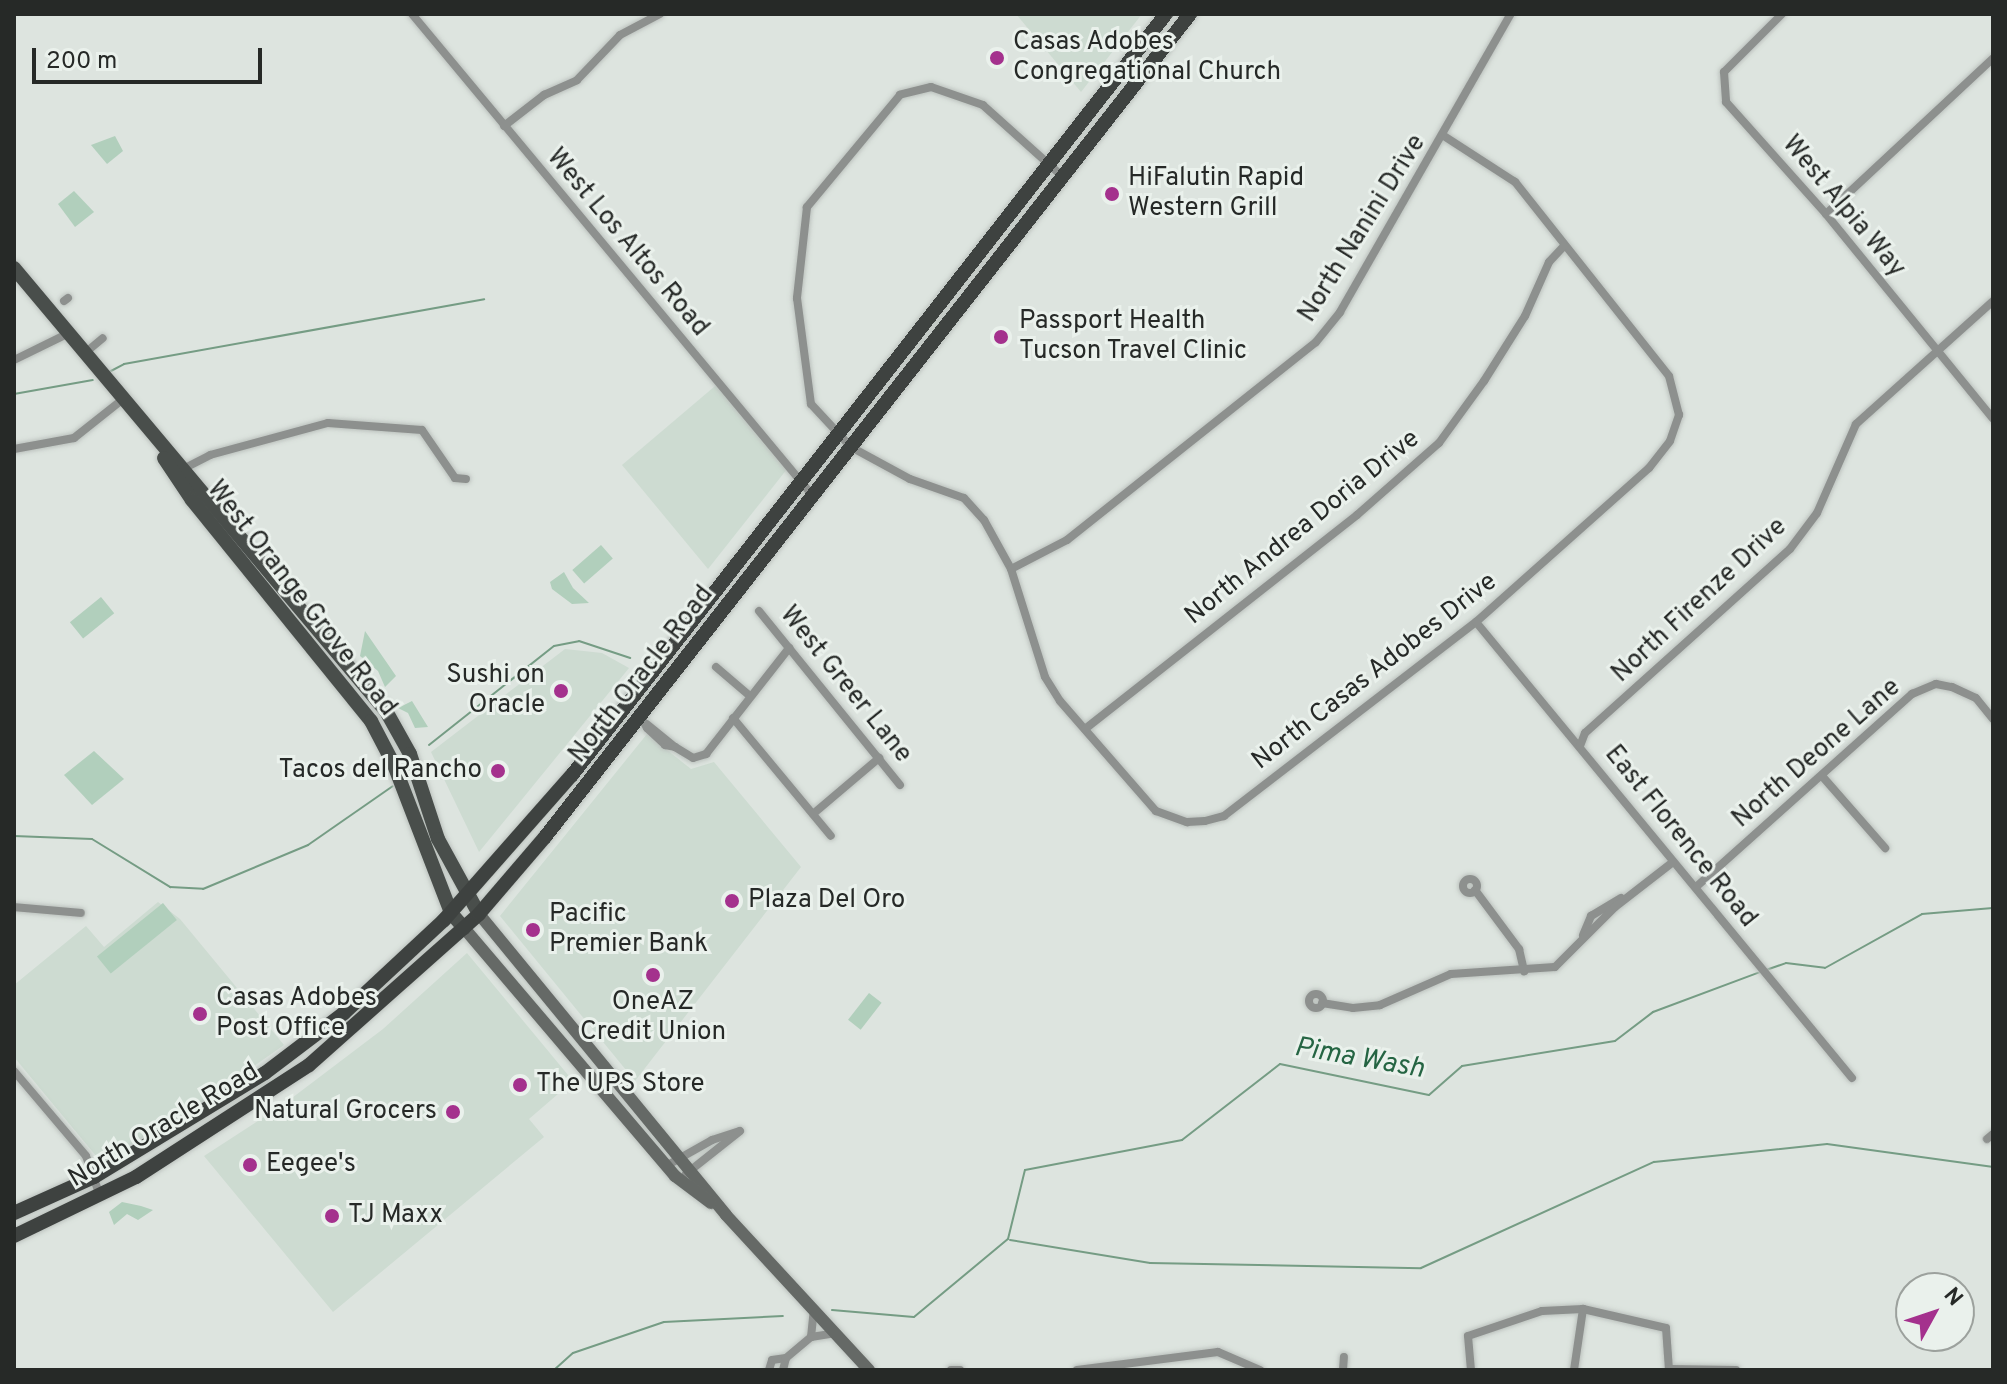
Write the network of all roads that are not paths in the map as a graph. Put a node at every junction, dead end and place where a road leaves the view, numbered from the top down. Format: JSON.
{"nodes":[{"id":1,"x":412,"y":14,"type":"edge"},
{"id":2,"x":660,"y":14,"type":"edge"},
{"id":3,"x":1166,"y":14,"type":"edge"},
{"id":4,"x":1190,"y":14,"type":"edge"},
{"id":5,"x":1511,"y":14,"type":"edge"},
{"id":6,"x":1782,"y":14,"type":"edge"},
{"id":7,"x":1993,"y":58,"type":"edge"},
{"id":8,"x":504,"y":126,"type":"junction"},
{"id":9,"x":1444,"y":136,"type":"junction"},
{"id":10,"x":1047,"y":163,"type":"junction"},
{"id":11,"x":1062,"y":176,"type":"junction"},
{"id":12,"x":1826,"y":214,"type":"junction"},
{"id":13,"x":1564,"y":246,"type":"junction"},
{"id":14,"x":14,"y":268,"type":"edge"},
{"id":15,"x":1993,"y":301,"type":"edge"},
{"id":16,"x":69,"y":333,"type":"junction"},
{"id":17,"x":103,"y":338,"type":"dead end"},
{"id":18,"x":1938,"y":352,"type":"junction"},
{"id":19,"x":85,"y":353,"type":"junction"},
{"id":20,"x":14,"y":360,"type":"edge"},
{"id":21,"x":123,"y":399,"type":"junction"},
{"id":22,"x":1993,"y":419,"type":"edge"},
{"id":23,"x":835,"y":433,"type":"junction"},
{"id":24,"x":851,"y":447,"type":"junction"},
{"id":25,"x":14,"y":449,"type":"edge"},
{"id":26,"x":178,"y":472,"type":"junction"},
{"id":27,"x":466,"y":479,"type":"dead end"},
{"id":28,"x":799,"y":480,"type":"junction"},
{"id":29,"x":813,"y":496,"type":"junction"},
{"id":30,"x":1011,"y":569,"type":"junction"},
{"id":31,"x":759,"y":611,"type":"dead end"},
{"id":32,"x":1476,"y":622,"type":"junction"},
{"id":33,"x":789,"y":648,"type":"junction"},
{"id":34,"x":716,"y":667,"type":"dead end"},
{"id":35,"x":750,"y":696,"type":"junction"},
{"id":36,"x":630,"y":700,"type":"junction"},
{"id":37,"x":733,"y":718,"type":"junction"},
{"id":38,"x":1993,"y":719,"type":"edge"},
{"id":39,"x":644,"y":720,"type":"junction"},
{"id":40,"x":1085,"y":729,"type":"junction"},
{"id":41,"x":1580,"y":746,"type":"junction"},
{"id":42,"x":879,"y":758,"type":"junction"},
{"id":43,"x":1822,"y":776,"type":"junction"},
{"id":44,"x":900,"y":785,"type":"dead end"},
{"id":45,"x":813,"y":814,"type":"junction"},
{"id":46,"x":831,"y":836,"type":"dead end"},
{"id":47,"x":1885,"y":848,"type":"dead end"},
{"id":48,"x":1673,"y":862,"type":"junction"},
{"id":49,"x":1696,"y":887,"type":"junction"},
{"id":50,"x":1475,"y":890,"type":"dead end"},
{"id":51,"x":467,"y":896,"type":"junction"},
{"id":52,"x":14,"y":907,"type":"edge"},
{"id":53,"x":81,"y":913,"type":"dead end"},
{"id":54,"x":451,"y":913,"type":"junction"},
{"id":55,"x":479,"y":914,"type":"junction"},
{"id":56,"x":464,"y":928,"type":"junction"},
{"id":57,"x":1524,"y":971,"type":"junction"},
{"id":58,"x":1322,"y":1003,"type":"dead end"},
{"id":59,"x":14,"y":1071,"type":"edge"},
{"id":60,"x":1852,"y":1078,"type":"dead end"},
{"id":61,"x":680,"y":1158,"type":"junction"},
{"id":62,"x":666,"y":1166,"type":"junction"},
{"id":63,"x":691,"y":1171,"type":"junction"},
{"id":64,"x":94,"y":1177,"type":"junction"},
{"id":65,"x":680,"y":1180,"type":"junction"},
{"id":66,"x":100,"y":1196,"type":"junction"},
{"id":67,"x":14,"y":1213,"type":"edge"},
{"id":68,"x":726,"y":1215,"type":"junction"},
{"id":69,"x":14,"y":1236,"type":"edge"},
{"id":70,"x":814,"y":1309,"type":"junction"},
{"id":71,"x":1583,"y":1309,"type":"junction"},
{"id":72,"x":836,"y":1333,"type":"junction"},
{"id":73,"x":811,"y":1337,"type":"junction"},
{"id":74,"x":1344,"y":1357,"type":"dead end"},
{"id":75,"x":786,"y":1358,"type":"junction"},
{"id":76,"x":769,"y":1370,"type":"edge"},
{"id":77,"x":783,"y":1370,"type":"edge"},
{"id":78,"x":869,"y":1370,"type":"edge"},
{"id":79,"x":951,"y":1370,"type":"edge"},
{"id":80,"x":960,"y":1370,"type":"edge"},
{"id":81,"x":1077,"y":1370,"type":"edge"},
{"id":82,"x":1260,"y":1370,"type":"edge"},
{"id":83,"x":1343,"y":1370,"type":"edge"},
{"id":84,"x":1471,"y":1370,"type":"edge"},
{"id":85,"x":1574,"y":1370,"type":"edge"},
{"id":86,"x":1669,"y":1370,"type":"edge"},
{"id":87,"x":1736,"y":1370,"type":"edge"}],
"edges":[{"from":1,"to":8,"type":"street","name":"West Los Altos Road"},
{"from":2,"to":8,"type":"street"},
{"from":3,"to":10,"type":"highway","name":"North Oracle Road"},
{"from":4,"to":11,"type":"highway","name":"North Oracle Road"},
{"from":5,"to":9,"type":"street","name":"North Nanini Drive"},
{"from":6,"to":12,"type":"street","name":"West Alpia Way"},
{"from":7,"to":12,"type":"street"},
{"from":8,"to":28,"type":"street","name":"West Los Altos Road"},
{"from":9,"to":13,"type":"street","name":"North Casas Adobes Drive"},
{"from":9,"to":30,"type":"street","name":"North Nanini Drive"},
{"from":10,"to":11,"type":"street","name":"North Casas Adobes Drive"},
{"from":10,"to":23,"type":"highway","name":"North Oracle Road"},
{"from":10,"to":23,"type":"street","name":"North Casas Adobes Drive"},
{"from":11,"to":24,"type":"highway","name":"North Oracle Road"},
{"from":12,"to":18,"type":"street","name":"West Alpia Way"},
{"from":13,"to":32,"type":"street","name":"North Casas Adobes Drive"},
{"from":13,"to":40,"type":"street","name":"North Andrea Doria Drive"},
{"from":14,"to":16,"type":"main road","name":"West Orange Grove Road"},
{"from":15,"to":18,"type":"street","name":"North Firenze Drive"},
{"from":16,"to":19,"type":"main road","name":"West Orange Grove Road"},
{"from":16,"to":20,"type":"street"},
{"from":17,"to":19,"type":"street"},
{"from":18,"to":22,"type":"street","name":"West Alpia Way"},
{"from":18,"to":41,"type":"street","name":"North Firenze Drive"},
{"from":19,"to":21,"type":"main road","name":"West Orange Grove Road"},
{"from":21,"to":25,"type":"street"},
{"from":21,"to":26,"type":"main road","name":"West Orange Grove Road"},
{"from":23,"to":24,"type":"street","name":"North Casas Adobes Drive"},
{"from":23,"to":28,"type":"highway","name":"North Oracle Road"},
{"from":24,"to":29,"type":"highway","name":"North Oracle Road"},
{"from":24,"to":30,"type":"street","name":"North Casas Adobes Drive"},
{"from":26,"to":27,"type":"street"},
{"from":26,"to":51,"type":"main road","name":"West Orange Grove Road"},
{"from":26,"to":54,"type":"main road","name":"West Orange Grove Road"},
{"from":28,"to":29,"type":"street","name":"West Los Altos Road"},
{"from":28,"to":36,"type":"highway","name":"North Oracle Road"},
{"from":29,"to":39,"type":"highway","name":"North Oracle Road"},
{"from":30,"to":40,"type":"street","name":"North Casas Adobes Drive"},
{"from":31,"to":33,"type":"street","name":"West Greer Lane"},
{"from":32,"to":40,"type":"street","name":"North Casas Adobes Drive"},
{"from":32,"to":41,"type":"street","name":"East Florence Road"},
{"from":33,"to":35,"type":"street"},
{"from":33,"to":42,"type":"street","name":"West Greer Lane"},
{"from":34,"to":35,"type":"street"},
{"from":35,"to":37,"type":"street"},
{"from":36,"to":39,"type":"street"},
{"from":36,"to":51,"type":"highway","name":"North Oracle Road"},
{"from":37,"to":39,"type":"street"},
{"from":37,"to":45,"type":"street"},
{"from":38,"to":43,"type":"street","name":"North Deone Lane"},
{"from":39,"to":55,"type":"highway","name":"North Oracle Road"},
{"from":41,"to":48,"type":"street","name":"East Florence Road"},
{"from":42,"to":44,"type":"street","name":"West Greer Lane"},
{"from":42,"to":45,"type":"street"},
{"from":43,"to":47,"type":"street"},
{"from":43,"to":49,"type":"street","name":"North Deone Lane"},
{"from":45,"to":46,"type":"street"},
{"from":48,"to":49,"type":"street","name":"East Florence Road"},
{"from":48,"to":57,"type":"street"},
{"from":49,"to":60,"type":"street","name":"East Florence Road"},
{"from":50,"to":57,"type":"street"},
{"from":51,"to":54,"type":"highway","name":"North Oracle Road"},
{"from":51,"to":55,"type":"main road","name":"West Orange Grove Road"},
{"from":52,"to":53,"type":"street"},
{"from":54,"to":56,"type":"main road","name":"West Orange Grove Road"},
{"from":54,"to":64,"type":"highway","name":"North Oracle Road"},
{"from":55,"to":56,"type":"highway","name":"North Oracle Road"},
{"from":55,"to":61,"type":"main road","name":"West Orange Grove Road"},
{"from":56,"to":62,"type":"main road","name":"West Orange Grove Road"},
{"from":56,"to":66,"type":"highway","name":"North Oracle Road"},
{"from":57,"to":58,"type":"street"},
{"from":59,"to":64,"type":"street"},
{"from":61,"to":62,"type":"street"},
{"from":61,"to":63,"type":"main road","name":"West Orange Grove Road"},
{"from":61,"to":63,"type":"street"},
{"from":62,"to":65,"type":"main road","name":"West Orange Grove Road"},
{"from":63,"to":65,"type":"street"},
{"from":63,"to":68,"type":"main road","name":"West Orange Grove Road"},
{"from":64,"to":66,"type":"street"},
{"from":64,"to":67,"type":"highway","name":"North Oracle Road"},
{"from":65,"to":68,"type":"main road","name":"West Orange Grove Road"},
{"from":66,"to":69,"type":"highway","name":"North Oracle Road"},
{"from":68,"to":70,"type":"main road","name":"West Orange Grove Road"},
{"from":70,"to":72,"type":"main road","name":"West Orange Grove Road"},
{"from":70,"to":73,"type":"street"},
{"from":71,"to":84,"type":"street"},
{"from":71,"to":85,"type":"street"},
{"from":71,"to":86,"type":"street"},
{"from":72,"to":73,"type":"street"},
{"from":72,"to":78,"type":"main road","name":"West Orange Grove Road"},
{"from":73,"to":75,"type":"street"},
{"from":74,"to":83,"type":"street"},
{"from":75,"to":76,"type":"street"},
{"from":75,"to":77,"type":"street"},
{"from":79,"to":80,"type":"street"},
{"from":81,"to":82,"type":"street"},
{"from":86,"to":87,"type":"street"}]}
